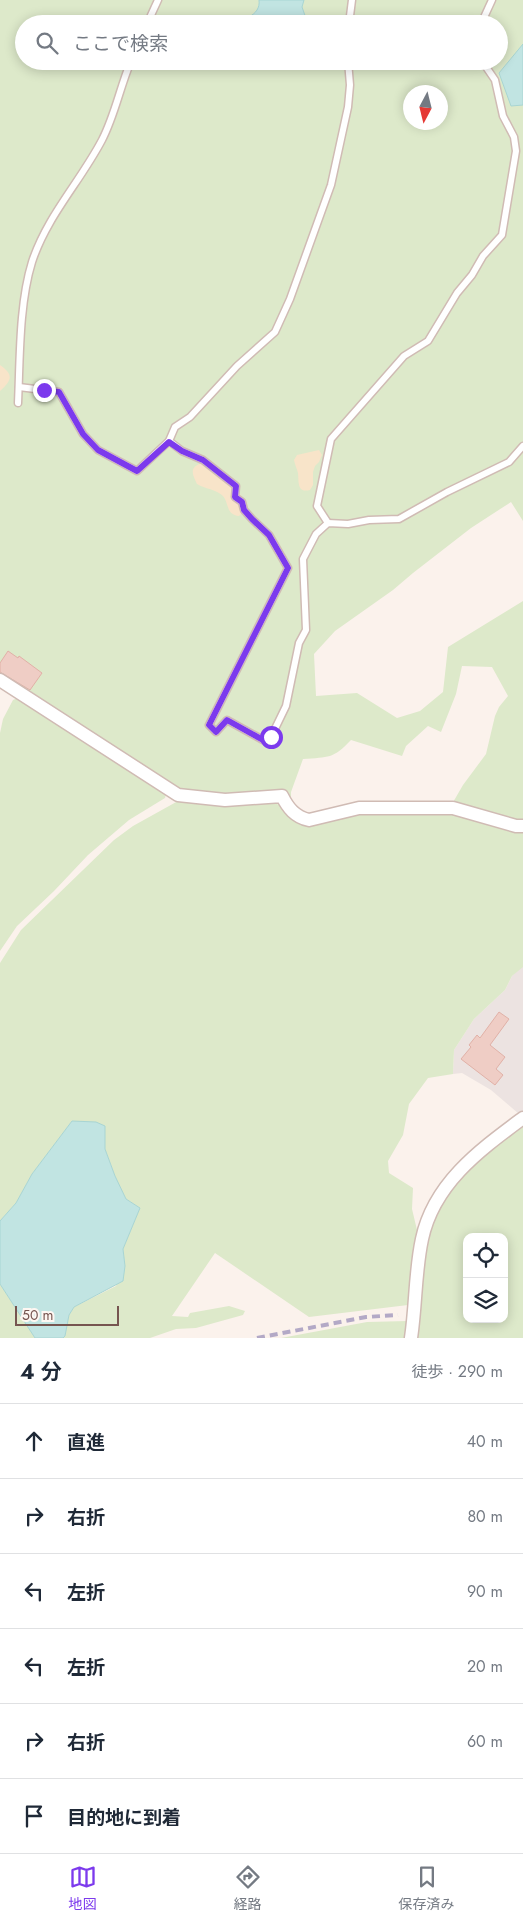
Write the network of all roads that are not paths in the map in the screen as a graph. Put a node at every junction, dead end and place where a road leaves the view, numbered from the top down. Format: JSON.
{"nodes":[{"id":1,"x":158,"y":0,"type":"edge"},
{"id":2,"x":352,"y":0,"type":"edge"},
{"id":3,"x":492,"y":0,"type":"edge"},
{"id":4,"x":152,"y":15,"type":"edge"},
{"id":5,"x":350,"y":15,"type":"edge"},
{"id":6,"x":486,"y":15,"type":"edge"},
{"id":7,"x":128,"y":70,"type":"edge"},
{"id":8,"x":349,"y":70,"type":"edge"},
{"id":9,"x":488,"y":70,"type":"edge"},
{"id":10,"x":19,"y":387,"type":"junction"},
{"id":11,"x":18,"y":403,"type":"dead end"},
{"id":12,"x":169,"y":442,"type":"junction"},
{"id":13,"x":523,"y":446,"type":"edge"},
{"id":14,"x":328,"y":523,"type":"junction"},
{"id":15,"x":0,"y":680,"type":"edge"},
{"id":16,"x":523,"y":826,"type":"edge"},
{"id":17,"x":523,"y":1118,"type":"edge"},
{"id":18,"x":411,"y":1338,"type":"edge"}],
"edges":[{"from":1,"to":4,"type":"lane"},
{"from":2,"to":5,"type":"lane"},
{"from":3,"to":6,"type":"lane"},
{"from":7,"to":10,"type":"lane"},
{"from":8,"to":12,"type":"lane"},
{"from":9,"to":14,"type":"lane"},
{"from":10,"to":11,"type":"lane"},
{"from":10,"to":12,"type":"lane"},
{"from":12,"to":14,"type":"lane"},
{"from":13,"to":14,"type":"lane"},
{"from":15,"to":16,"type":"street"},
{"from":17,"to":18,"type":"street"}]}
